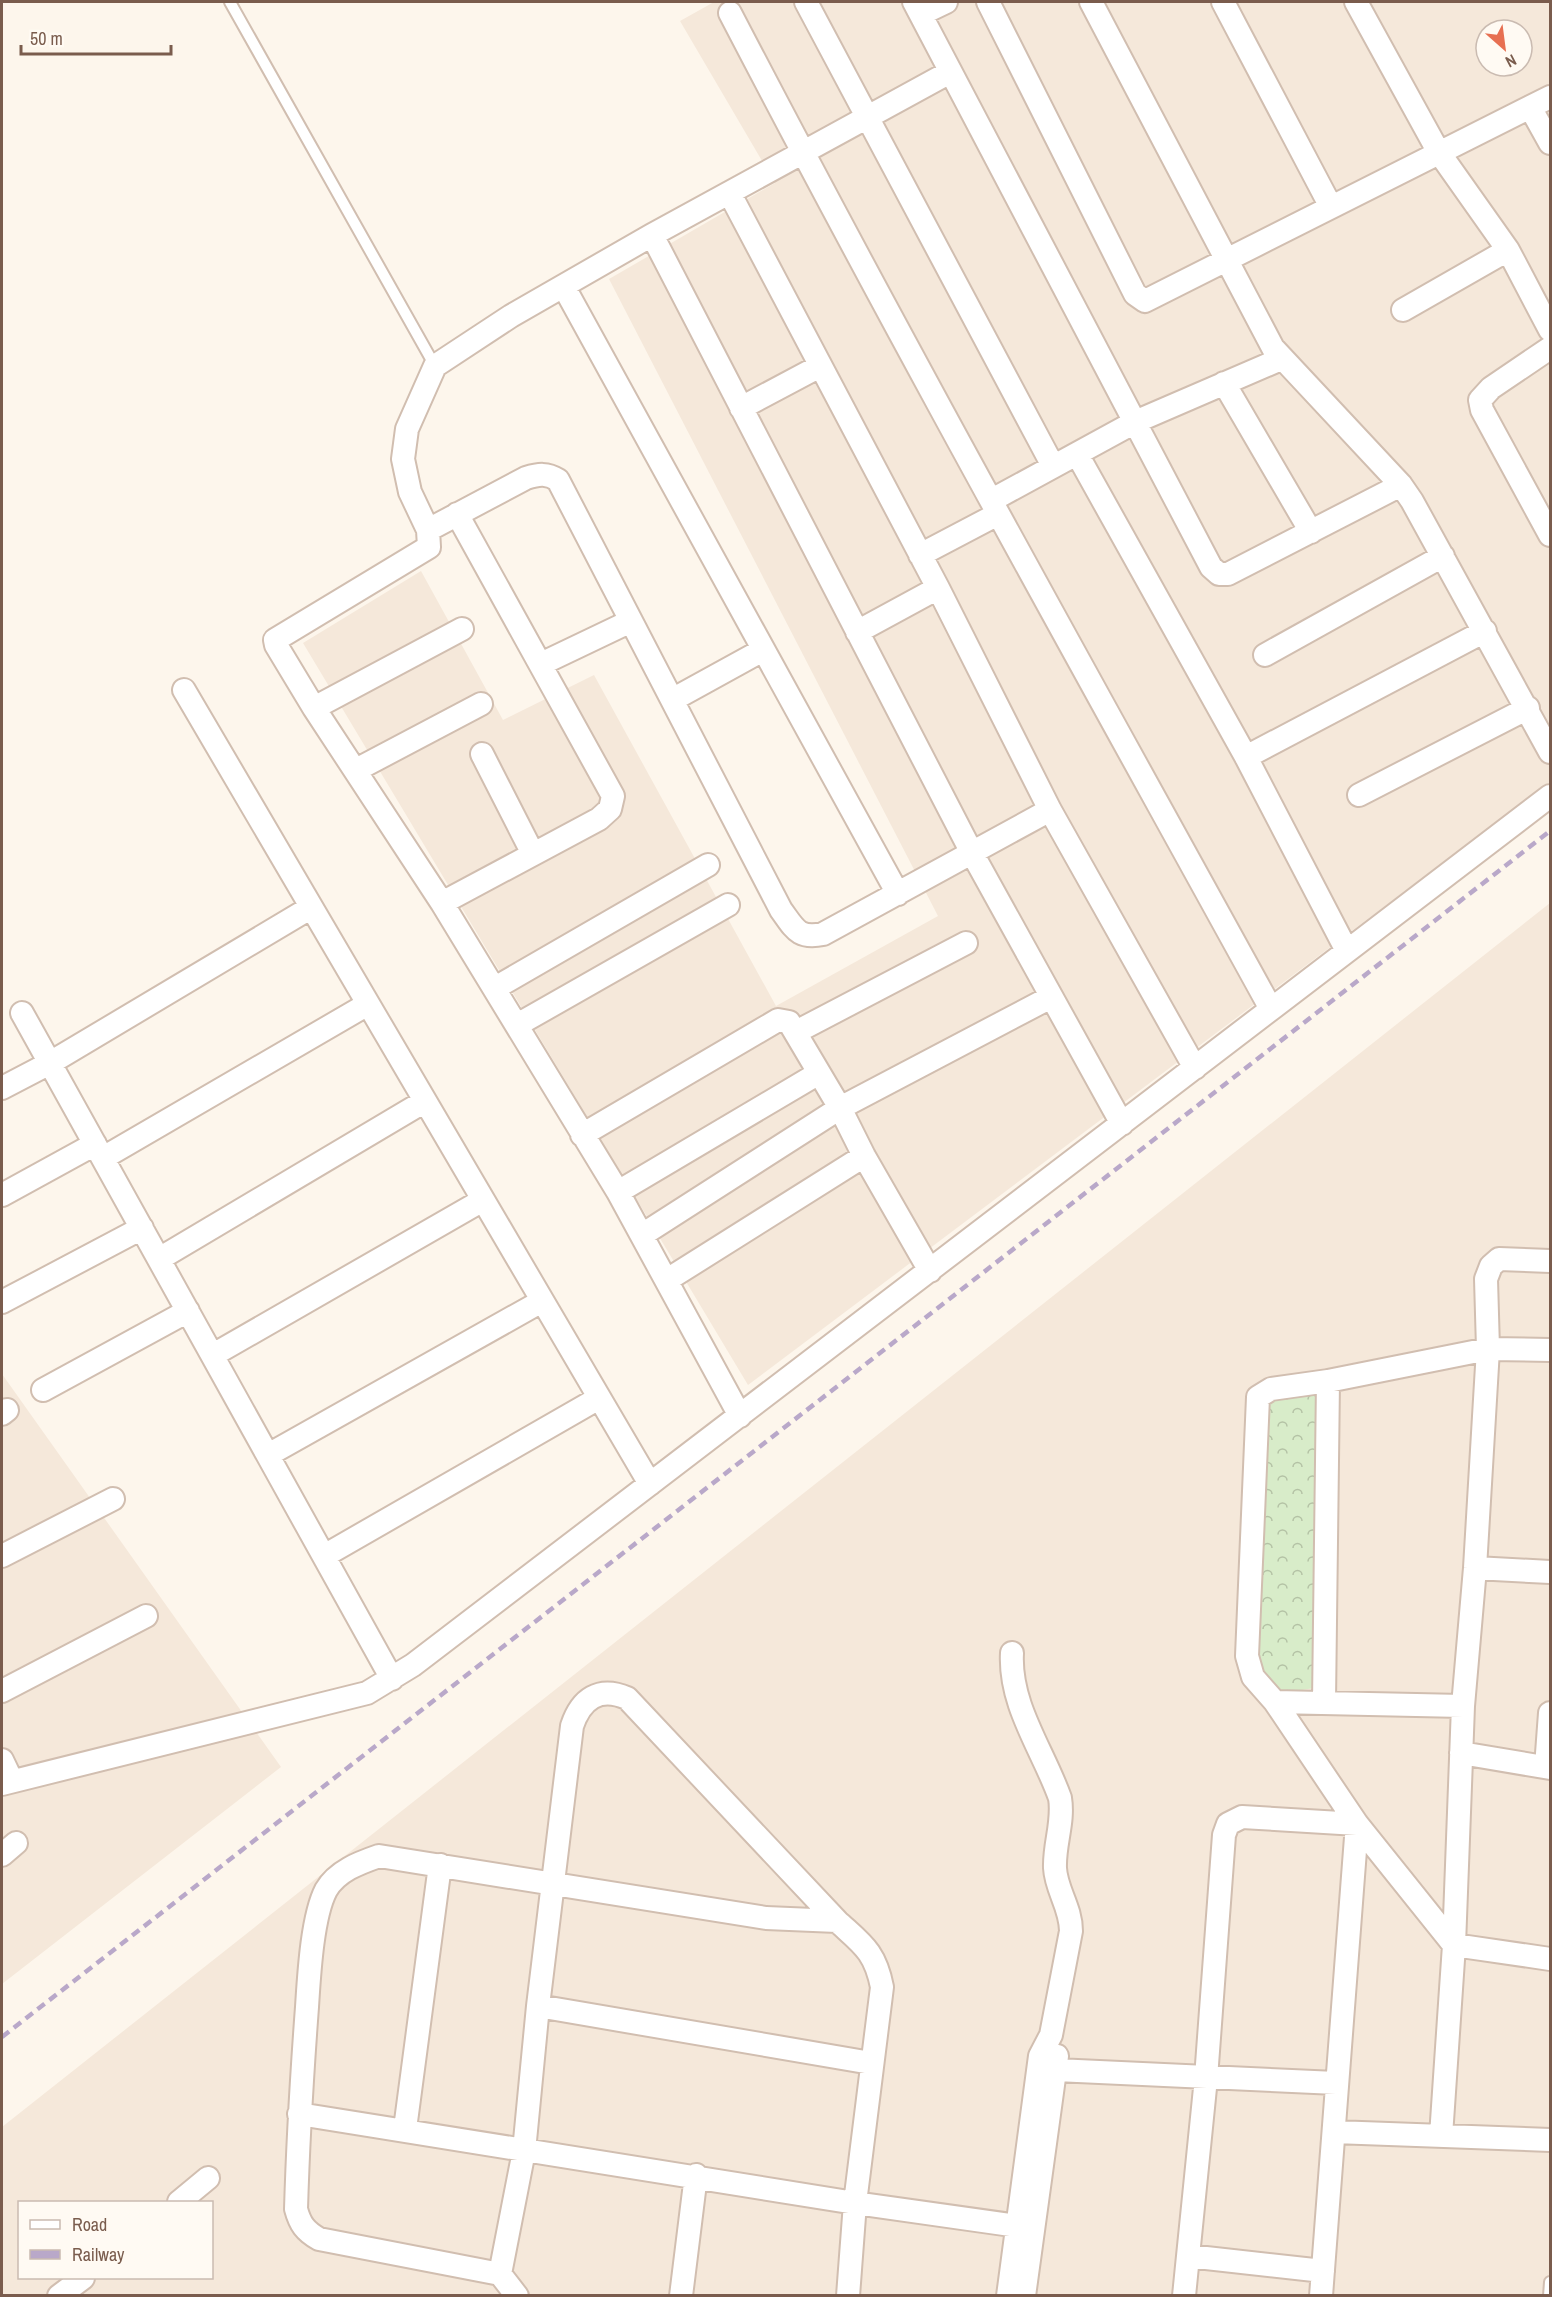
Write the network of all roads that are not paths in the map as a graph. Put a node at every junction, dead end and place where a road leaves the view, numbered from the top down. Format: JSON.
{"nodes":[{"id":1,"x":230,"y":2,"type":"edge"},
{"id":2,"x":806,"y":2,"type":"edge"},
{"id":3,"x":946,"y":2,"type":"edge"},
{"id":4,"x":988,"y":2,"type":"edge"},
{"id":5,"x":1092,"y":2,"type":"edge"},
{"id":6,"x":1223,"y":2,"type":"edge"},
{"id":7,"x":1359,"y":2,"type":"edge"},
{"id":8,"x":918,"y":8,"type":"edge"},
{"id":9,"x":730,"y":13,"type":"dead end"},
{"id":10,"x":950,"y":72,"type":"junction"},
{"id":11,"x":1540,"y":102,"type":"edge"},
{"id":12,"x":868,"y":115,"type":"junction"},
{"id":13,"x":1551,"y":143,"type":"edge"},
{"id":14,"x":1438,"y":151,"type":"junction"},
{"id":15,"x":803,"y":153,"type":"junction"},
{"id":16,"x":730,"y":194,"type":"junction"},
{"id":17,"x":1331,"y":207,"type":"junction"},
{"id":18,"x":652,"y":235,"type":"junction"},
{"id":19,"x":1508,"y":250,"type":"junction"},
{"id":20,"x":1226,"y":259,"type":"junction"},
{"id":21,"x":564,"y":287,"type":"junction"},
{"id":22,"x":1403,"y":310,"type":"dead end"},
{"id":23,"x":1551,"y":330,"type":"edge"},
{"id":24,"x":1551,"y":348,"type":"edge"},
{"id":25,"x":1281,"y":359,"type":"junction"},
{"id":26,"x":435,"y":366,"type":"junction"},
{"id":27,"x":820,"y":366,"type":"junction"},
{"id":28,"x":1224,"y":383,"type":"junction"},
{"id":29,"x":741,"y":408,"type":"junction"},
{"id":30,"x":1135,"y":422,"type":"junction"},
{"id":31,"x":1077,"y":454,"type":"junction"},
{"id":32,"x":1053,"y":466,"type":"junction"},
{"id":33,"x":1401,"y":485,"type":"junction"},
{"id":34,"x":995,"y":507,"type":"junction"},
{"id":35,"x":457,"y":514,"type":"junction"},
{"id":36,"x":428,"y":530,"type":"junction"},
{"id":37,"x":1311,"y":532,"type":"junction"},
{"id":38,"x":1551,"y":535,"type":"edge"},
{"id":39,"x":921,"y":555,"type":"junction"},
{"id":40,"x":1443,"y":556,"type":"junction"},
{"id":41,"x":938,"y":588,"type":"junction"},
{"id":42,"x":631,"y":621,"type":"junction"},
{"id":43,"x":462,"y":629,"type":"dead end"},
{"id":44,"x":1485,"y":631,"type":"junction"},
{"id":45,"x":857,"y":632,"type":"junction"},
{"id":46,"x":763,"y":650,"type":"junction"},
{"id":47,"x":1265,"y":655,"type":"dead end"},
{"id":48,"x":541,"y":664,"type":"junction"},
{"id":49,"x":184,"y":690,"type":"dead end"},
{"id":50,"x":672,"y":700,"type":"junction"},
{"id":51,"x":482,"y":704,"type":"dead end"},
{"id":52,"x":314,"y":708,"type":"junction"},
{"id":53,"x":1528,"y":708,"type":"junction"},
{"id":54,"x":1551,"y":752,"type":"edge"},
{"id":55,"x":482,"y":754,"type":"dead end"},
{"id":56,"x":1246,"y":757,"type":"junction"},
{"id":57,"x":356,"y":770,"type":"junction"},
{"id":58,"x":1359,"y":795,"type":"dead end"},
{"id":59,"x":1551,"y":796,"type":"edge"},
{"id":60,"x":1050,"y":810,"type":"junction"},
{"id":61,"x":972,"y":853,"type":"junction"},
{"id":62,"x":533,"y":854,"type":"junction"},
{"id":63,"x":708,"y":865,"type":"dead end"},
{"id":64,"x":897,"y":894,"type":"junction"},
{"id":65,"x":442,"y":903,"type":"junction"},
{"id":66,"x":728,"y":905,"type":"dead end"},
{"id":67,"x":310,"y":908,"type":"junction"},
{"id":68,"x":966,"y":943,"type":"dead end"},
{"id":69,"x":1347,"y":951,"type":"junction"},
{"id":70,"x":495,"y":988,"type":"junction"},
{"id":71,"x":1051,"y":997,"type":"junction"},
{"id":72,"x":368,"y":1004,"type":"junction"},
{"id":73,"x":1271,"y":1009,"type":"junction"},
{"id":74,"x":22,"y":1013,"type":"dead end"},
{"id":75,"x":517,"y":1025,"type":"junction"},
{"id":76,"x":796,"y":1032,"type":"junction"},
{"id":77,"x":50,"y":1063,"type":"junction"},
{"id":78,"x":1195,"y":1068,"type":"junction"},
{"id":79,"x":819,"y":1073,"type":"junction"},
{"id":80,"x":2,"y":1088,"type":"edge"},
{"id":81,"x":425,"y":1101,"type":"junction"},
{"id":82,"x":840,"y":1108,"type":"junction"},
{"id":83,"x":1122,"y":1124,"type":"junction"},
{"id":84,"x":582,"y":1135,"type":"junction"},
{"id":85,"x":99,"y":1151,"type":"junction"},
{"id":86,"x":864,"y":1156,"type":"junction"},
{"id":87,"x":618,"y":1192,"type":"junction"},
{"id":88,"x":2,"y":1195,"type":"edge"},
{"id":89,"x":483,"y":1200,"type":"junction"},
{"id":90,"x":142,"y":1228,"type":"junction"},
{"id":91,"x":642,"y":1235,"type":"junction"},
{"id":92,"x":159,"y":1259,"type":"junction"},
{"id":93,"x":1551,"y":1261,"type":"edge"},
{"id":94,"x":930,"y":1270,"type":"junction"},
{"id":95,"x":667,"y":1280,"type":"junction"},
{"id":96,"x":542,"y":1301,"type":"junction"},
{"id":97,"x":2,"y":1302,"type":"edge"},
{"id":98,"x":188,"y":1311,"type":"junction"},
{"id":99,"x":1488,"y":1349,"type":"junction"},
{"id":100,"x":1551,"y":1350,"type":"edge"},
{"id":101,"x":213,"y":1355,"type":"junction"},
{"id":102,"x":1328,"y":1381,"type":"junction"},
{"id":103,"x":43,"y":1390,"type":"dead end"},
{"id":104,"x":599,"y":1398,"type":"junction"},
{"id":105,"x":740,"y":1416,"type":"junction"},
{"id":106,"x":268,"y":1455,"type":"junction"},
{"id":107,"x":650,"y":1484,"type":"junction"},
{"id":108,"x":113,"y":1499,"type":"dead end"},
{"id":109,"x":2,"y":1556,"type":"edge"},
{"id":110,"x":324,"y":1556,"type":"junction"},
{"id":111,"x":1475,"y":1568,"type":"junction"},
{"id":112,"x":1551,"y":1572,"type":"edge"},
{"id":113,"x":146,"y":1616,"type":"dead end"},
{"id":114,"x":1012,"y":1653,"type":"dead end"},
{"id":115,"x":392,"y":1679,"type":"junction"},
{"id":116,"x":2,"y":1691,"type":"edge"},
{"id":117,"x":1275,"y":1702,"type":"junction"},
{"id":118,"x":1324,"y":1702,"type":"junction"},
{"id":119,"x":1463,"y":1706,"type":"junction"},
{"id":120,"x":1551,"y":1713,"type":"edge"},
{"id":121,"x":1461,"y":1753,"type":"junction"},
{"id":122,"x":2,"y":1760,"type":"edge"},
{"id":123,"x":1548,"y":1768,"type":"edge"},
{"id":124,"x":7,"y":1783,"type":"edge"},
{"id":125,"x":1357,"y":1824,"type":"junction"},
{"id":126,"x":440,"y":1865,"type":"junction"},
{"id":127,"x":554,"y":1886,"type":"junction"},
{"id":128,"x":837,"y":1921,"type":"junction"},
{"id":129,"x":1454,"y":1945,"type":"junction"},
{"id":130,"x":1551,"y":1959,"type":"edge"},
{"id":131,"x":538,"y":2006,"type":"junction"},
{"id":132,"x":1051,"y":2035,"type":"junction"},
{"id":133,"x":871,"y":2063,"type":"junction"},
{"id":134,"x":1056,"y":2070,"type":"junction"},
{"id":135,"x":1206,"y":2078,"type":"junction"},
{"id":136,"x":1336,"y":2083,"type":"junction"},
{"id":137,"x":299,"y":2114,"type":"junction"},
{"id":138,"x":405,"y":2129,"type":"junction"},
{"id":139,"x":1334,"y":2132,"type":"junction"},
{"id":140,"x":1441,"y":2136,"type":"junction"},
{"id":141,"x":1551,"y":2140,"type":"edge"},
{"id":142,"x":524,"y":2151,"type":"junction"},
{"id":143,"x":696,"y":2175,"type":"junction"},
{"id":144,"x":208,"y":2178,"type":"dead end"},
{"id":145,"x":180,"y":2201,"type":"edge"},
{"id":146,"x":855,"y":2203,"type":"junction"},
{"id":147,"x":1018,"y":2226,"type":"junction"},
{"id":148,"x":1188,"y":2256,"type":"junction"},
{"id":149,"x":1323,"y":2271,"type":"junction"},
{"id":150,"x":500,"y":2274,"type":"junction"},
{"id":151,"x":80,"y":2279,"type":"edge"},
{"id":152,"x":1551,"y":2282,"type":"edge"},
{"id":153,"x":59,"y":2295,"type":"edge"},
{"id":154,"x":517,"y":2295,"type":"edge"},
{"id":155,"x":681,"y":2295,"type":"edge"},
{"id":156,"x":848,"y":2295,"type":"edge"},
{"id":157,"x":1008,"y":2295,"type":"edge"},
{"id":158,"x":1024,"y":2295,"type":"edge"},
{"id":159,"x":1184,"y":2295,"type":"edge"},
{"id":160,"x":1321,"y":2295,"type":"edge"},
{"id":161,"x":1549,"y":2295,"type":"edge"}],
"edges":[{"from":1,"to":26,"type":"lane"},
{"from":2,"to":12,"type":"street"},
{"from":3,"to":8,"type":"street"},
{"from":4,"to":20,"type":"street"},
{"from":5,"to":20,"type":"street"},
{"from":6,"to":17,"type":"street"},
{"from":7,"to":14,"type":"street"},
{"from":8,"to":10,"type":"street"},
{"from":9,"to":15,"type":"street"},
{"from":10,"to":12,"type":"street"},
{"from":10,"to":30,"type":"street"},
{"from":11,"to":13,"type":"street"},
{"from":11,"to":14,"type":"street"},
{"from":12,"to":15,"type":"street"},
{"from":12,"to":32,"type":"street"},
{"from":14,"to":17,"type":"street"},
{"from":14,"to":19,"type":"street"},
{"from":15,"to":16,"type":"street"},
{"from":15,"to":34,"type":"street"},
{"from":16,"to":18,"type":"street"},
{"from":16,"to":27,"type":"street"},
{"from":17,"to":20,"type":"street"},
{"from":18,"to":21,"type":"street"},
{"from":18,"to":29,"type":"street"},
{"from":19,"to":22,"type":"street"},
{"from":19,"to":23,"type":"street"},
{"from":20,"to":25,"type":"street"},
{"from":21,"to":26,"type":"street"},
{"from":21,"to":46,"type":"street"},
{"from":24,"to":38,"type":"street"},
{"from":25,"to":28,"type":"street"},
{"from":25,"to":33,"type":"street"},
{"from":26,"to":36,"type":"street"},
{"from":27,"to":29,"type":"street"},
{"from":27,"to":39,"type":"street"},
{"from":28,"to":30,"type":"street"},
{"from":28,"to":37,"type":"street"},
{"from":29,"to":45,"type":"street"},
{"from":30,"to":31,"type":"street"},
{"from":30,"to":37,"type":"street"},
{"from":31,"to":32,"type":"street"},
{"from":31,"to":56,"type":"street"},
{"from":32,"to":34,"type":"street"},
{"from":33,"to":37,"type":"street"},
{"from":33,"to":40,"type":"street"},
{"from":34,"to":39,"type":"street"},
{"from":34,"to":73,"type":"street"},
{"from":35,"to":36,"type":"street"},
{"from":35,"to":42,"type":"street"},
{"from":35,"to":48,"type":"street"},
{"from":36,"to":52,"type":"street"},
{"from":39,"to":41,"type":"street"},
{"from":40,"to":44,"type":"street"},
{"from":40,"to":47,"type":"street"},
{"from":41,"to":45,"type":"street"},
{"from":41,"to":60,"type":"street"},
{"from":42,"to":48,"type":"street"},
{"from":42,"to":50,"type":"street"},
{"from":43,"to":52,"type":"street"},
{"from":44,"to":53,"type":"street"},
{"from":44,"to":56,"type":"street"},
{"from":45,"to":61,"type":"street"},
{"from":46,"to":50,"type":"street"},
{"from":46,"to":64,"type":"street"},
{"from":48,"to":62,"type":"street"},
{"from":49,"to":67,"type":"street"},
{"from":50,"to":64,"type":"street"},
{"from":51,"to":57,"type":"street"},
{"from":52,"to":57,"type":"street"},
{"from":53,"to":54,"type":"street"},
{"from":53,"to":58,"type":"street"},
{"from":55,"to":62,"type":"street"},
{"from":56,"to":69,"type":"street"},
{"from":57,"to":65,"type":"street"},
{"from":59,"to":69,"type":"street"},
{"from":60,"to":61,"type":"street"},
{"from":60,"to":78,"type":"street"},
{"from":61,"to":64,"type":"street"},
{"from":61,"to":71,"type":"street"},
{"from":62,"to":65,"type":"street"},
{"from":63,"to":70,"type":"street"},
{"from":65,"to":70,"type":"street"},
{"from":66,"to":75,"type":"street"},
{"from":67,"to":72,"type":"street"},
{"from":67,"to":77,"type":"street"},
{"from":68,"to":76,"type":"street"},
{"from":69,"to":73,"type":"street"},
{"from":70,"to":75,"type":"street"},
{"from":71,"to":82,"type":"street"},
{"from":71,"to":83,"type":"street"},
{"from":72,"to":81,"type":"street"},
{"from":72,"to":85,"type":"street"},
{"from":73,"to":78,"type":"street"},
{"from":74,"to":77,"type":"street"},
{"from":75,"to":84,"type":"street"},
{"from":76,"to":79,"type":"street"},
{"from":76,"to":84,"type":"street"},
{"from":77,"to":80,"type":"street"},
{"from":77,"to":85,"type":"street"},
{"from":78,"to":83,"type":"street"},
{"from":79,"to":82,"type":"street"},
{"from":79,"to":87,"type":"street"},
{"from":81,"to":89,"type":"street"},
{"from":81,"to":92,"type":"street"},
{"from":82,"to":86,"type":"street"},
{"from":82,"to":91,"type":"street"},
{"from":83,"to":94,"type":"street"},
{"from":84,"to":87,"type":"street"},
{"from":85,"to":88,"type":"street"},
{"from":85,"to":90,"type":"street"},
{"from":86,"to":94,"type":"street"},
{"from":86,"to":95,"type":"street"},
{"from":87,"to":91,"type":"street"},
{"from":89,"to":96,"type":"street"},
{"from":89,"to":101,"type":"street"},
{"from":90,"to":92,"type":"street"},
{"from":90,"to":97,"type":"street"},
{"from":91,"to":95,"type":"street"},
{"from":92,"to":98,"type":"street"},
{"from":93,"to":99,"type":"street"},
{"from":94,"to":105,"type":"street"},
{"from":95,"to":105,"type":"street"},
{"from":96,"to":104,"type":"street"},
{"from":96,"to":106,"type":"street"},
{"from":98,"to":101,"type":"street"},
{"from":98,"to":103,"type":"street"},
{"from":99,"to":100,"type":"street"},
{"from":99,"to":102,"type":"street"},
{"from":99,"to":111,"type":"street"},
{"from":101,"to":106,"type":"street"},
{"from":102,"to":117,"type":"street"},
{"from":102,"to":118,"type":"street"},
{"from":104,"to":107,"type":"street"},
{"from":104,"to":110,"type":"street"},
{"from":105,"to":107,"type":"street"},
{"from":106,"to":110,"type":"street"},
{"from":107,"to":115,"type":"street"},
{"from":108,"to":109,"type":"street"},
{"from":110,"to":115,"type":"street"},
{"from":111,"to":112,"type":"street"},
{"from":111,"to":119,"type":"street"},
{"from":113,"to":116,"type":"street"},
{"from":114,"to":132,"type":"street"},
{"from":115,"to":124,"type":"street"},
{"from":117,"to":118,"type":"street"},
{"from":117,"to":125,"type":"street"},
{"from":118,"to":119,"type":"street"},
{"from":119,"to":121,"type":"street"},
{"from":120,"to":123,"type":"street"},
{"from":121,"to":123,"type":"street"},
{"from":121,"to":129,"type":"street"},
{"from":122,"to":124,"type":"street"},
{"from":125,"to":129,"type":"street"},
{"from":125,"to":135,"type":"street"},
{"from":125,"to":136,"type":"street"},
{"from":126,"to":127,"type":"street"},
{"from":126,"to":137,"type":"street"},
{"from":126,"to":138,"type":"street"},
{"from":127,"to":128,"type":"street"},
{"from":127,"to":128,"type":"street"},
{"from":127,"to":131,"type":"street"},
{"from":128,"to":133,"type":"street"},
{"from":129,"to":130,"type":"street"},
{"from":129,"to":140,"type":"street"},
{"from":131,"to":133,"type":"street"},
{"from":131,"to":142,"type":"street"},
{"from":132,"to":134,"type":"street"},
{"from":132,"to":147,"type":"street"},
{"from":133,"to":146,"type":"street"},
{"from":134,"to":135,"type":"street"},
{"from":134,"to":158,"type":"street"},
{"from":135,"to":136,"type":"street"},
{"from":135,"to":148,"type":"street"},
{"from":136,"to":139,"type":"street"},
{"from":137,"to":138,"type":"street"},
{"from":137,"to":150,"type":"street"},
{"from":138,"to":142,"type":"street"},
{"from":139,"to":140,"type":"street"},
{"from":139,"to":149,"type":"street"},
{"from":140,"to":141,"type":"street"},
{"from":142,"to":143,"type":"street"},
{"from":142,"to":150,"type":"street"},
{"from":143,"to":146,"type":"street"},
{"from":143,"to":155,"type":"street"},
{"from":144,"to":145,"type":"street"},
{"from":146,"to":147,"type":"street"},
{"from":146,"to":156,"type":"street"},
{"from":147,"to":157,"type":"street"},
{"from":148,"to":149,"type":"street"},
{"from":148,"to":159,"type":"street"},
{"from":149,"to":160,"type":"street"},
{"from":150,"to":154,"type":"street"},
{"from":151,"to":153,"type":"street"},
{"from":152,"to":161,"type":"lane"}]}
